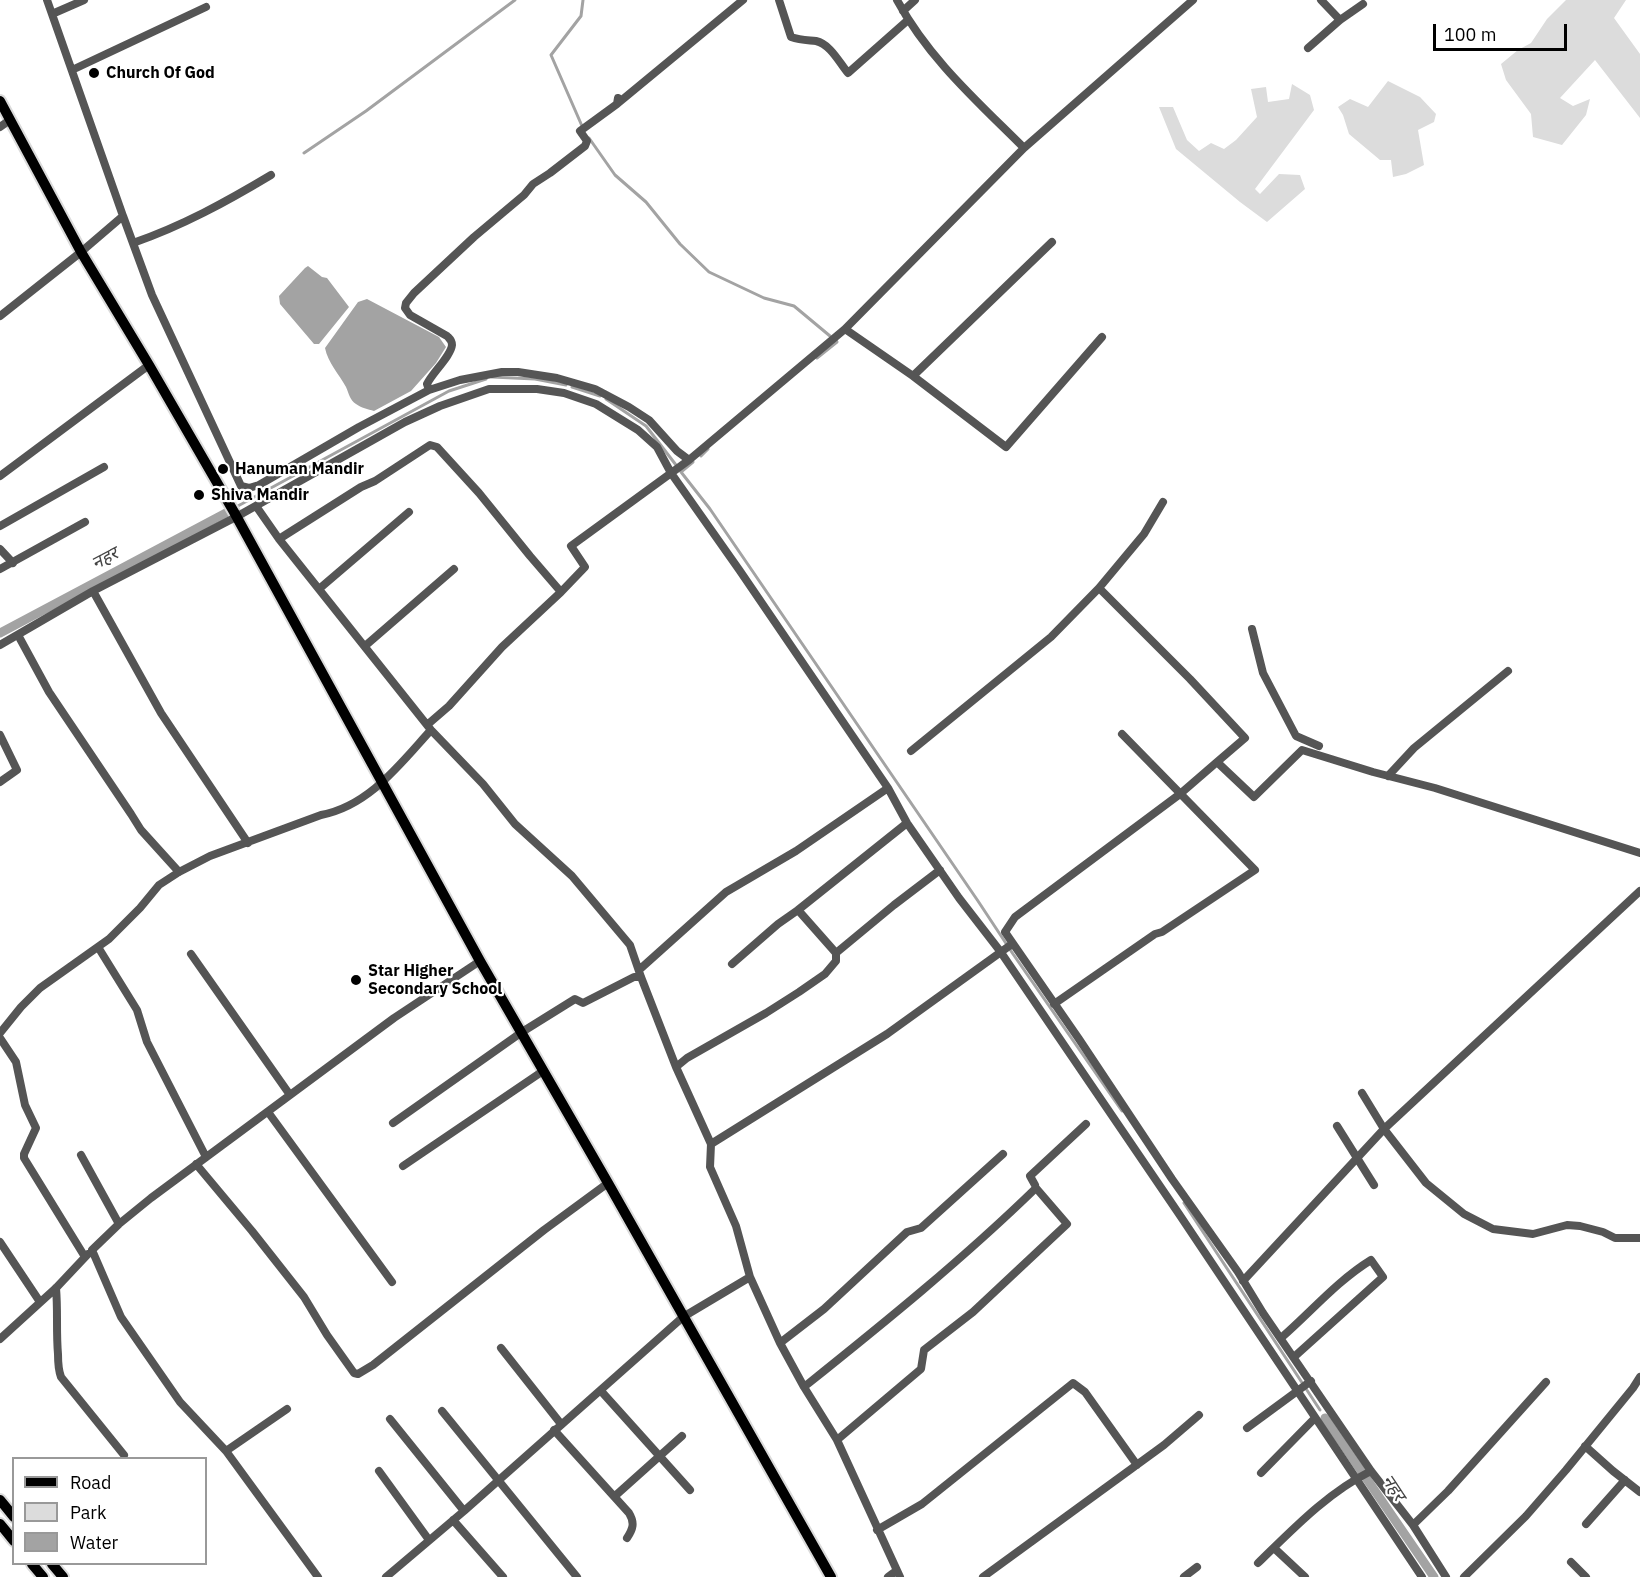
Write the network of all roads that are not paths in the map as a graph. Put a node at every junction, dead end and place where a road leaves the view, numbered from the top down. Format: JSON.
{"nodes":[{"id":1,"x":47,"y":0,"type":"edge"},
{"id":2,"x":84,"y":0,"type":"edge"},
{"id":3,"x":743,"y":0,"type":"edge"},
{"id":4,"x":779,"y":0,"type":"edge"},
{"id":5,"x":897,"y":0,"type":"edge"},
{"id":6,"x":915,"y":0,"type":"edge"},
{"id":7,"x":1193,"y":0,"type":"edge"},
{"id":8,"x":1321,"y":0,"type":"edge"},
{"id":9,"x":1363,"y":4,"type":"dead end"},
{"id":10,"x":206,"y":7,"type":"dead end"},
{"id":11,"x":903,"y":10,"type":"junction"},
{"id":12,"x":52,"y":14,"type":"junction"},
{"id":13,"x":908,"y":20,"type":"junction"},
{"id":14,"x":1340,"y":20,"type":"junction"},
{"id":15,"x":1308,"y":48,"type":"dead end"},
{"id":16,"x":72,"y":70,"type":"junction"},
{"id":17,"x":0,"y":101,"type":"edge"},
{"id":18,"x":10,"y":120,"type":"junction"},
{"id":19,"x":0,"y":127,"type":"edge"},
{"id":20,"x":1024,"y":148,"type":"junction"},
{"id":21,"x":271,"y":175,"type":"dead end"},
{"id":22,"x":123,"y":216,"type":"junction"},
{"id":23,"x":1052,"y":242,"type":"dead end"},
{"id":24,"x":133,"y":243,"type":"junction"},
{"id":25,"x":81,"y":252,"type":"junction"},
{"id":26,"x":0,"y":316,"type":"edge"},
{"id":27,"x":845,"y":329,"type":"junction"},
{"id":28,"x":1102,"y":337,"type":"dead end"},
{"id":29,"x":149,"y":365,"type":"junction"},
{"id":30,"x":913,"y":376,"type":"junction"},
{"id":31,"x":429,"y":390,"type":"junction"},
{"id":32,"x":689,"y":460,"type":"junction"},
{"id":33,"x":104,"y":467,"type":"dead end"},
{"id":34,"x":671,"y":473,"type":"junction"},
{"id":35,"x":0,"y":476,"type":"edge"},
{"id":36,"x":1163,"y":502,"type":"dead end"},
{"id":37,"x":256,"y":506,"type":"junction"},
{"id":38,"x":409,"y":512,"type":"dead end"},
{"id":39,"x":236,"y":517,"type":"junction"},
{"id":40,"x":85,"y":522,"type":"dead end"},
{"id":41,"x":0,"y":526,"type":"edge"},
{"id":42,"x":279,"y":539,"type":"junction"},
{"id":43,"x":0,"y":549,"type":"edge"},
{"id":44,"x":13,"y":562,"type":"junction"},
{"id":45,"x":454,"y":569,"type":"dead end"},
{"id":46,"x":0,"y":570,"type":"edge"},
{"id":47,"x":1099,"y":588,"type":"junction"},
{"id":48,"x":319,"y":589,"type":"junction"},
{"id":49,"x":93,"y":591,"type":"junction"},
{"id":50,"x":561,"y":592,"type":"junction"},
{"id":51,"x":1252,"y":629,"type":"dead end"},
{"id":52,"x":18,"y":635,"type":"junction"},
{"id":53,"x":0,"y":645,"type":"edge"},
{"id":54,"x":365,"y":646,"type":"junction"},
{"id":55,"x":1508,"y":671,"type":"dead end"},
{"id":56,"x":429,"y":727,"type":"junction"},
{"id":57,"x":1122,"y":734,"type":"dead end"},
{"id":58,"x":0,"y":735,"type":"edge"},
{"id":59,"x":1319,"y":746,"type":"dead end"},
{"id":60,"x":911,"y":751,"type":"dead end"},
{"id":61,"x":1217,"y":762,"type":"junction"},
{"id":62,"x":1388,"y":776,"type":"junction"},
{"id":63,"x":0,"y":782,"type":"edge"},
{"id":64,"x":381,"y":784,"type":"junction"},
{"id":65,"x":888,"y":788,"type":"junction"},
{"id":66,"x":1180,"y":794,"type":"junction"},
{"id":67,"x":907,"y":823,"type":"junction"},
{"id":68,"x":248,"y":843,"type":"junction"},
{"id":69,"x":1640,"y":853,"type":"edge"},
{"id":70,"x":940,"y":870,"type":"junction"},
{"id":71,"x":179,"y":872,"type":"junction"},
{"id":72,"x":1640,"y":891,"type":"edge"},
{"id":73,"x":798,"y":910,"type":"junction"},
{"id":74,"x":1012,"y":944,"type":"junction"},
{"id":75,"x":98,"y":947,"type":"junction"},
{"id":76,"x":1002,"y":950,"type":"junction"},
{"id":77,"x":836,"y":953,"type":"junction"},
{"id":78,"x":191,"y":954,"type":"dead end"},
{"id":79,"x":480,"y":962,"type":"junction"},
{"id":80,"x":732,"y":964,"type":"dead end"},
{"id":81,"x":640,"y":974,"type":"junction"},
{"id":82,"x":1054,"y":1004,"type":"junction"},
{"id":83,"x":522,"y":1032,"type":"junction"},
{"id":84,"x":0,"y":1033,"type":"edge"},
{"id":85,"x":0,"y":1038,"type":"edge"},
{"id":86,"x":676,"y":1067,"type":"junction"},
{"id":87,"x":543,"y":1071,"type":"junction"},
{"id":88,"x":1362,"y":1093,"type":"dead end"},
{"id":89,"x":290,"y":1095,"type":"junction"},
{"id":90,"x":268,"y":1112,"type":"junction"},
{"id":91,"x":393,"y":1123,"type":"dead end"},
{"id":92,"x":1086,"y":1124,"type":"dead end"},
{"id":93,"x":1337,"y":1126,"type":"dead end"},
{"id":94,"x":1384,"y":1130,"type":"junction"},
{"id":95,"x":711,"y":1144,"type":"junction"},
{"id":96,"x":1003,"y":1154,"type":"dead end"},
{"id":97,"x":81,"y":1155,"type":"dead end"},
{"id":98,"x":206,"y":1157,"type":"junction"},
{"id":99,"x":1357,"y":1158,"type":"junction"},
{"id":100,"x":196,"y":1164,"type":"junction"},
{"id":101,"x":403,"y":1166,"type":"dead end"},
{"id":102,"x":608,"y":1183,"type":"junction"},
{"id":103,"x":1035,"y":1185,"type":"dead end"},
{"id":104,"x":1374,"y":1185,"type":"dead end"},
{"id":105,"x":119,"y":1224,"type":"junction"},
{"id":106,"x":1640,"y":1238,"type":"edge"},
{"id":107,"x":0,"y":1242,"type":"edge"},
{"id":108,"x":92,"y":1250,"type":"junction"},
{"id":109,"x":85,"y":1257,"type":"junction"},
{"id":110,"x":750,"y":1277,"type":"junction"},
{"id":111,"x":1243,"y":1281,"type":"junction"},
{"id":112,"x":392,"y":1282,"type":"dead end"},
{"id":113,"x":56,"y":1288,"type":"junction"},
{"id":114,"x":40,"y":1302,"type":"junction"},
{"id":115,"x":683,"y":1317,"type":"junction"},
{"id":116,"x":1281,"y":1338,"type":"junction"},
{"id":117,"x":0,"y":1339,"type":"edge"},
{"id":118,"x":780,"y":1343,"type":"junction"},
{"id":119,"x":501,"y":1348,"type":"dead end"},
{"id":120,"x":1294,"y":1358,"type":"junction"},
{"id":121,"x":1640,"y":1377,"type":"edge"},
{"id":122,"x":1311,"y":1382,"type":"junction"},
{"id":123,"x":1546,"y":1382,"type":"dead end"},
{"id":124,"x":804,"y":1387,"type":"junction"},
{"id":125,"x":601,"y":1391,"type":"junction"},
{"id":126,"x":1298,"y":1392,"type":"junction"},
{"id":127,"x":287,"y":1408,"type":"dead end"},
{"id":128,"x":442,"y":1411,"type":"dead end"},
{"id":129,"x":1199,"y":1415,"type":"dead end"},
{"id":130,"x":1315,"y":1418,"type":"junction"},
{"id":131,"x":390,"y":1419,"type":"dead end"},
{"id":132,"x":557,"y":1427,"type":"junction"},
{"id":133,"x":1247,"y":1428,"type":"dead end"},
{"id":134,"x":682,"y":1436,"type":"dead end"},
{"id":135,"x":837,"y":1440,"type":"junction"},
{"id":136,"x":1585,"y":1446,"type":"junction"},
{"id":137,"x":226,"y":1451,"type":"junction"},
{"id":138,"x":124,"y":1455,"type":"dead end"},
{"id":139,"x":660,"y":1456,"type":"junction"},
{"id":140,"x":1137,"y":1465,"type":"junction"},
{"id":141,"x":379,"y":1471,"type":"dead end"},
{"id":142,"x":1371,"y":1471,"type":"junction"},
{"id":143,"x":1261,"y":1473,"type":"dead end"},
{"id":144,"x":1356,"y":1478,"type":"junction"},
{"id":145,"x":498,"y":1480,"type":"junction"},
{"id":146,"x":1624,"y":1480,"type":"junction"},
{"id":147,"x":690,"y":1490,"type":"dead end"},
{"id":148,"x":1640,"y":1492,"type":"edge"},
{"id":149,"x":615,"y":1496,"type":"junction"},
{"id":150,"x":0,"y":1500,"type":"edge"},
{"id":151,"x":464,"y":1512,"type":"junction"},
{"id":152,"x":12,"y":1515,"type":"edge"},
{"id":153,"x":453,"y":1520,"type":"junction"},
{"id":154,"x":0,"y":1524,"type":"edge"},
{"id":155,"x":1586,"y":1524,"type":"dead end"},
{"id":156,"x":1413,"y":1525,"type":"junction"},
{"id":157,"x":877,"y":1530,"type":"junction"},
{"id":158,"x":627,"y":1538,"type":"dead end"},
{"id":159,"x":12,"y":1539,"type":"edge"},
{"id":160,"x":429,"y":1540,"type":"junction"},
{"id":161,"x":1274,"y":1548,"type":"junction"},
{"id":162,"x":1571,"y":1562,"type":"dead end"},
{"id":163,"x":1258,"y":1563,"type":"dead end"},
{"id":164,"x":34,"y":1565,"type":"edge"},
{"id":165,"x":54,"y":1565,"type":"edge"},
{"id":166,"x":1197,"y":1567,"type":"dead end"},
{"id":167,"x":898,"y":1574,"type":"edge"},
{"id":168,"x":43,"y":1577,"type":"edge"},
{"id":169,"x":63,"y":1577,"type":"edge"},
{"id":170,"x":318,"y":1577,"type":"edge"},
{"id":171,"x":386,"y":1577,"type":"edge"},
{"id":172,"x":503,"y":1577,"type":"edge"},
{"id":173,"x":577,"y":1577,"type":"edge"},
{"id":174,"x":831,"y":1577,"type":"edge"},
{"id":175,"x":888,"y":1577,"type":"edge"},
{"id":176,"x":983,"y":1577,"type":"edge"},
{"id":177,"x":1184,"y":1577,"type":"edge"},
{"id":178,"x":1305,"y":1577,"type":"edge"},
{"id":179,"x":1422,"y":1577,"type":"edge"},
{"id":180,"x":1446,"y":1577,"type":"edge"},
{"id":181,"x":1464,"y":1577,"type":"edge"},
{"id":182,"x":1586,"y":1577,"type":"edge"}],
"edges":[{"from":1,"to":12,"type":"street"},
{"from":2,"to":12,"type":"street"},
{"from":3,"to":31,"type":"street"},
{"from":4,"to":13,"type":"street"},
{"from":5,"to":11,"type":"street"},
{"from":6,"to":11,"type":"street"},
{"from":7,"to":20,"type":"street"},
{"from":8,"to":14,"type":"street"},
{"from":9,"to":14,"type":"street"},
{"from":10,"to":16,"type":"street"},
{"from":11,"to":13,"type":"street"},
{"from":12,"to":16,"type":"street"},
{"from":13,"to":20,"type":"street"},
{"from":14,"to":15,"type":"street"},
{"from":16,"to":22,"type":"street"},
{"from":17,"to":18,"type":"main road"},
{"from":18,"to":19,"type":"street"},
{"from":18,"to":25,"type":"main road"},
{"from":20,"to":27,"type":"street"},
{"from":21,"to":24,"type":"street"},
{"from":22,"to":24,"type":"street"},
{"from":22,"to":25,"type":"street"},
{"from":23,"to":30,"type":"street"},
{"from":24,"to":31,"type":"street"},
{"from":25,"to":26,"type":"street"},
{"from":25,"to":29,"type":"main road"},
{"from":27,"to":30,"type":"street"},
{"from":27,"to":32,"type":"street"},
{"from":28,"to":30,"type":"street"},
{"from":29,"to":35,"type":"street"},
{"from":29,"to":39,"type":"main road"},
{"from":31,"to":32,"type":"street"},
{"from":32,"to":34,"type":"street"},
{"from":33,"to":41,"type":"street"},
{"from":34,"to":37,"type":"street"},
{"from":34,"to":50,"type":"street"},
{"from":34,"to":65,"type":"street"},
{"from":36,"to":47,"type":"street"},
{"from":37,"to":39,"type":"street"},
{"from":37,"to":42,"type":"street"},
{"from":38,"to":48,"type":"street"},
{"from":39,"to":49,"type":"street"},
{"from":39,"to":64,"type":"main road"},
{"from":40,"to":44,"type":"street"},
{"from":42,"to":48,"type":"street"},
{"from":42,"to":50,"type":"street"},
{"from":43,"to":44,"type":"street"},
{"from":44,"to":46,"type":"street"},
{"from":45,"to":54,"type":"street"},
{"from":47,"to":60,"type":"street"},
{"from":47,"to":61,"type":"street"},
{"from":48,"to":54,"type":"street"},
{"from":49,"to":52,"type":"street"},
{"from":49,"to":68,"type":"street"},
{"from":50,"to":56,"type":"street"},
{"from":51,"to":59,"type":"street"},
{"from":52,"to":53,"type":"street"},
{"from":52,"to":71,"type":"street"},
{"from":54,"to":56,"type":"street"},
{"from":55,"to":62,"type":"street"},
{"from":56,"to":64,"type":"street"},
{"from":56,"to":81,"type":"street"},
{"from":57,"to":66,"type":"street"},
{"from":58,"to":63,"type":"street"},
{"from":61,"to":62,"type":"street"},
{"from":61,"to":66,"type":"street"},
{"from":62,"to":69,"type":"street"},
{"from":64,"to":68,"type":"street"},
{"from":64,"to":79,"type":"main road"},
{"from":65,"to":67,"type":"street"},
{"from":65,"to":81,"type":"street"},
{"from":66,"to":74,"type":"street"},
{"from":66,"to":82,"type":"street"},
{"from":67,"to":70,"type":"street"},
{"from":67,"to":73,"type":"street"},
{"from":68,"to":71,"type":"street"},
{"from":70,"to":76,"type":"street"},
{"from":70,"to":77,"type":"street"},
{"from":71,"to":75,"type":"street"},
{"from":72,"to":94,"type":"street"},
{"from":73,"to":77,"type":"street"},
{"from":73,"to":80,"type":"street"},
{"from":74,"to":76,"type":"street"},
{"from":74,"to":82,"type":"street"},
{"from":75,"to":84,"type":"street"},
{"from":75,"to":98,"type":"street"},
{"from":76,"to":95,"type":"street"},
{"from":76,"to":126,"type":"street"},
{"from":77,"to":86,"type":"street"},
{"from":78,"to":89,"type":"street"},
{"from":79,"to":83,"type":"main road"},
{"from":79,"to":89,"type":"street"},
{"from":81,"to":83,"type":"street"},
{"from":81,"to":86,"type":"street"},
{"from":82,"to":111,"type":"street"},
{"from":83,"to":87,"type":"main road"},
{"from":83,"to":91,"type":"street"},
{"from":85,"to":109,"type":"street"},
{"from":86,"to":95,"type":"street"},
{"from":87,"to":101,"type":"street"},
{"from":87,"to":102,"type":"main road"},
{"from":88,"to":94,"type":"street"},
{"from":89,"to":90,"type":"street"},
{"from":90,"to":98,"type":"street"},
{"from":90,"to":112,"type":"street"},
{"from":92,"to":103,"type":"street"},
{"from":93,"to":99,"type":"street"},
{"from":94,"to":99,"type":"street"},
{"from":94,"to":106,"type":"street"},
{"from":95,"to":110,"type":"street"},
{"from":96,"to":118,"type":"street"},
{"from":97,"to":105,"type":"street"},
{"from":98,"to":100,"type":"street"},
{"from":99,"to":104,"type":"street"},
{"from":99,"to":111,"type":"street"},
{"from":100,"to":102,"type":"street"},
{"from":100,"to":105,"type":"street"},
{"from":102,"to":115,"type":"main road"},
{"from":105,"to":108,"type":"street"},
{"from":107,"to":114,"type":"street"},
{"from":108,"to":109,"type":"street"},
{"from":108,"to":137,"type":"street"},
{"from":109,"to":113,"type":"street"},
{"from":110,"to":115,"type":"street"},
{"from":110,"to":118,"type":"street"},
{"from":111,"to":116,"type":"street"},
{"from":113,"to":114,"type":"street"},
{"from":113,"to":138,"type":"street"},
{"from":114,"to":117,"type":"street"},
{"from":115,"to":125,"type":"street"},
{"from":115,"to":174,"type":"main road"},
{"from":116,"to":120,"type":"street"},
{"from":116,"to":120,"type":"street"},
{"from":118,"to":124,"type":"street"},
{"from":119,"to":132,"type":"street"},
{"from":120,"to":122,"type":"street"},
{"from":121,"to":136,"type":"street"},
{"from":122,"to":126,"type":"street"},
{"from":122,"to":142,"type":"street"},
{"from":123,"to":156,"type":"street"},
{"from":124,"to":135,"type":"street"},
{"from":124,"to":135,"type":"street"},
{"from":125,"to":132,"type":"street"},
{"from":125,"to":139,"type":"street"},
{"from":126,"to":130,"type":"street"},
{"from":126,"to":133,"type":"street"},
{"from":127,"to":137,"type":"street"},
{"from":128,"to":145,"type":"street"},
{"from":129,"to":140,"type":"street"},
{"from":130,"to":143,"type":"street"},
{"from":130,"to":144,"type":"street"},
{"from":131,"to":151,"type":"street"},
{"from":132,"to":145,"type":"street"},
{"from":132,"to":149,"type":"street"},
{"from":134,"to":139,"type":"street"},
{"from":135,"to":157,"type":"street"},
{"from":136,"to":146,"type":"street"},
{"from":136,"to":181,"type":"street"},
{"from":137,"to":170,"type":"street"},
{"from":139,"to":147,"type":"street"},
{"from":139,"to":149,"type":"street"},
{"from":140,"to":157,"type":"street"},
{"from":140,"to":176,"type":"street"},
{"from":141,"to":160,"type":"street"},
{"from":142,"to":144,"type":"street"},
{"from":142,"to":156,"type":"street"},
{"from":144,"to":161,"type":"street"},
{"from":144,"to":179,"type":"street"},
{"from":145,"to":151,"type":"street"},
{"from":145,"to":173,"type":"street"},
{"from":146,"to":148,"type":"street"},
{"from":146,"to":155,"type":"street"},
{"from":149,"to":158,"type":"street"},
{"from":150,"to":152,"type":"main road"},
{"from":151,"to":153,"type":"street"},
{"from":153,"to":160,"type":"street"},
{"from":153,"to":172,"type":"street"},
{"from":154,"to":159,"type":"main road"},
{"from":156,"to":180,"type":"street"},
{"from":157,"to":167,"type":"street"},
{"from":160,"to":171,"type":"street"},
{"from":161,"to":163,"type":"street"},
{"from":161,"to":178,"type":"street"},
{"from":162,"to":182,"type":"street"},
{"from":164,"to":168,"type":"main road"},
{"from":165,"to":169,"type":"main road"},
{"from":166,"to":177,"type":"street"},
{"from":167,"to":175,"type":"street"}]}
